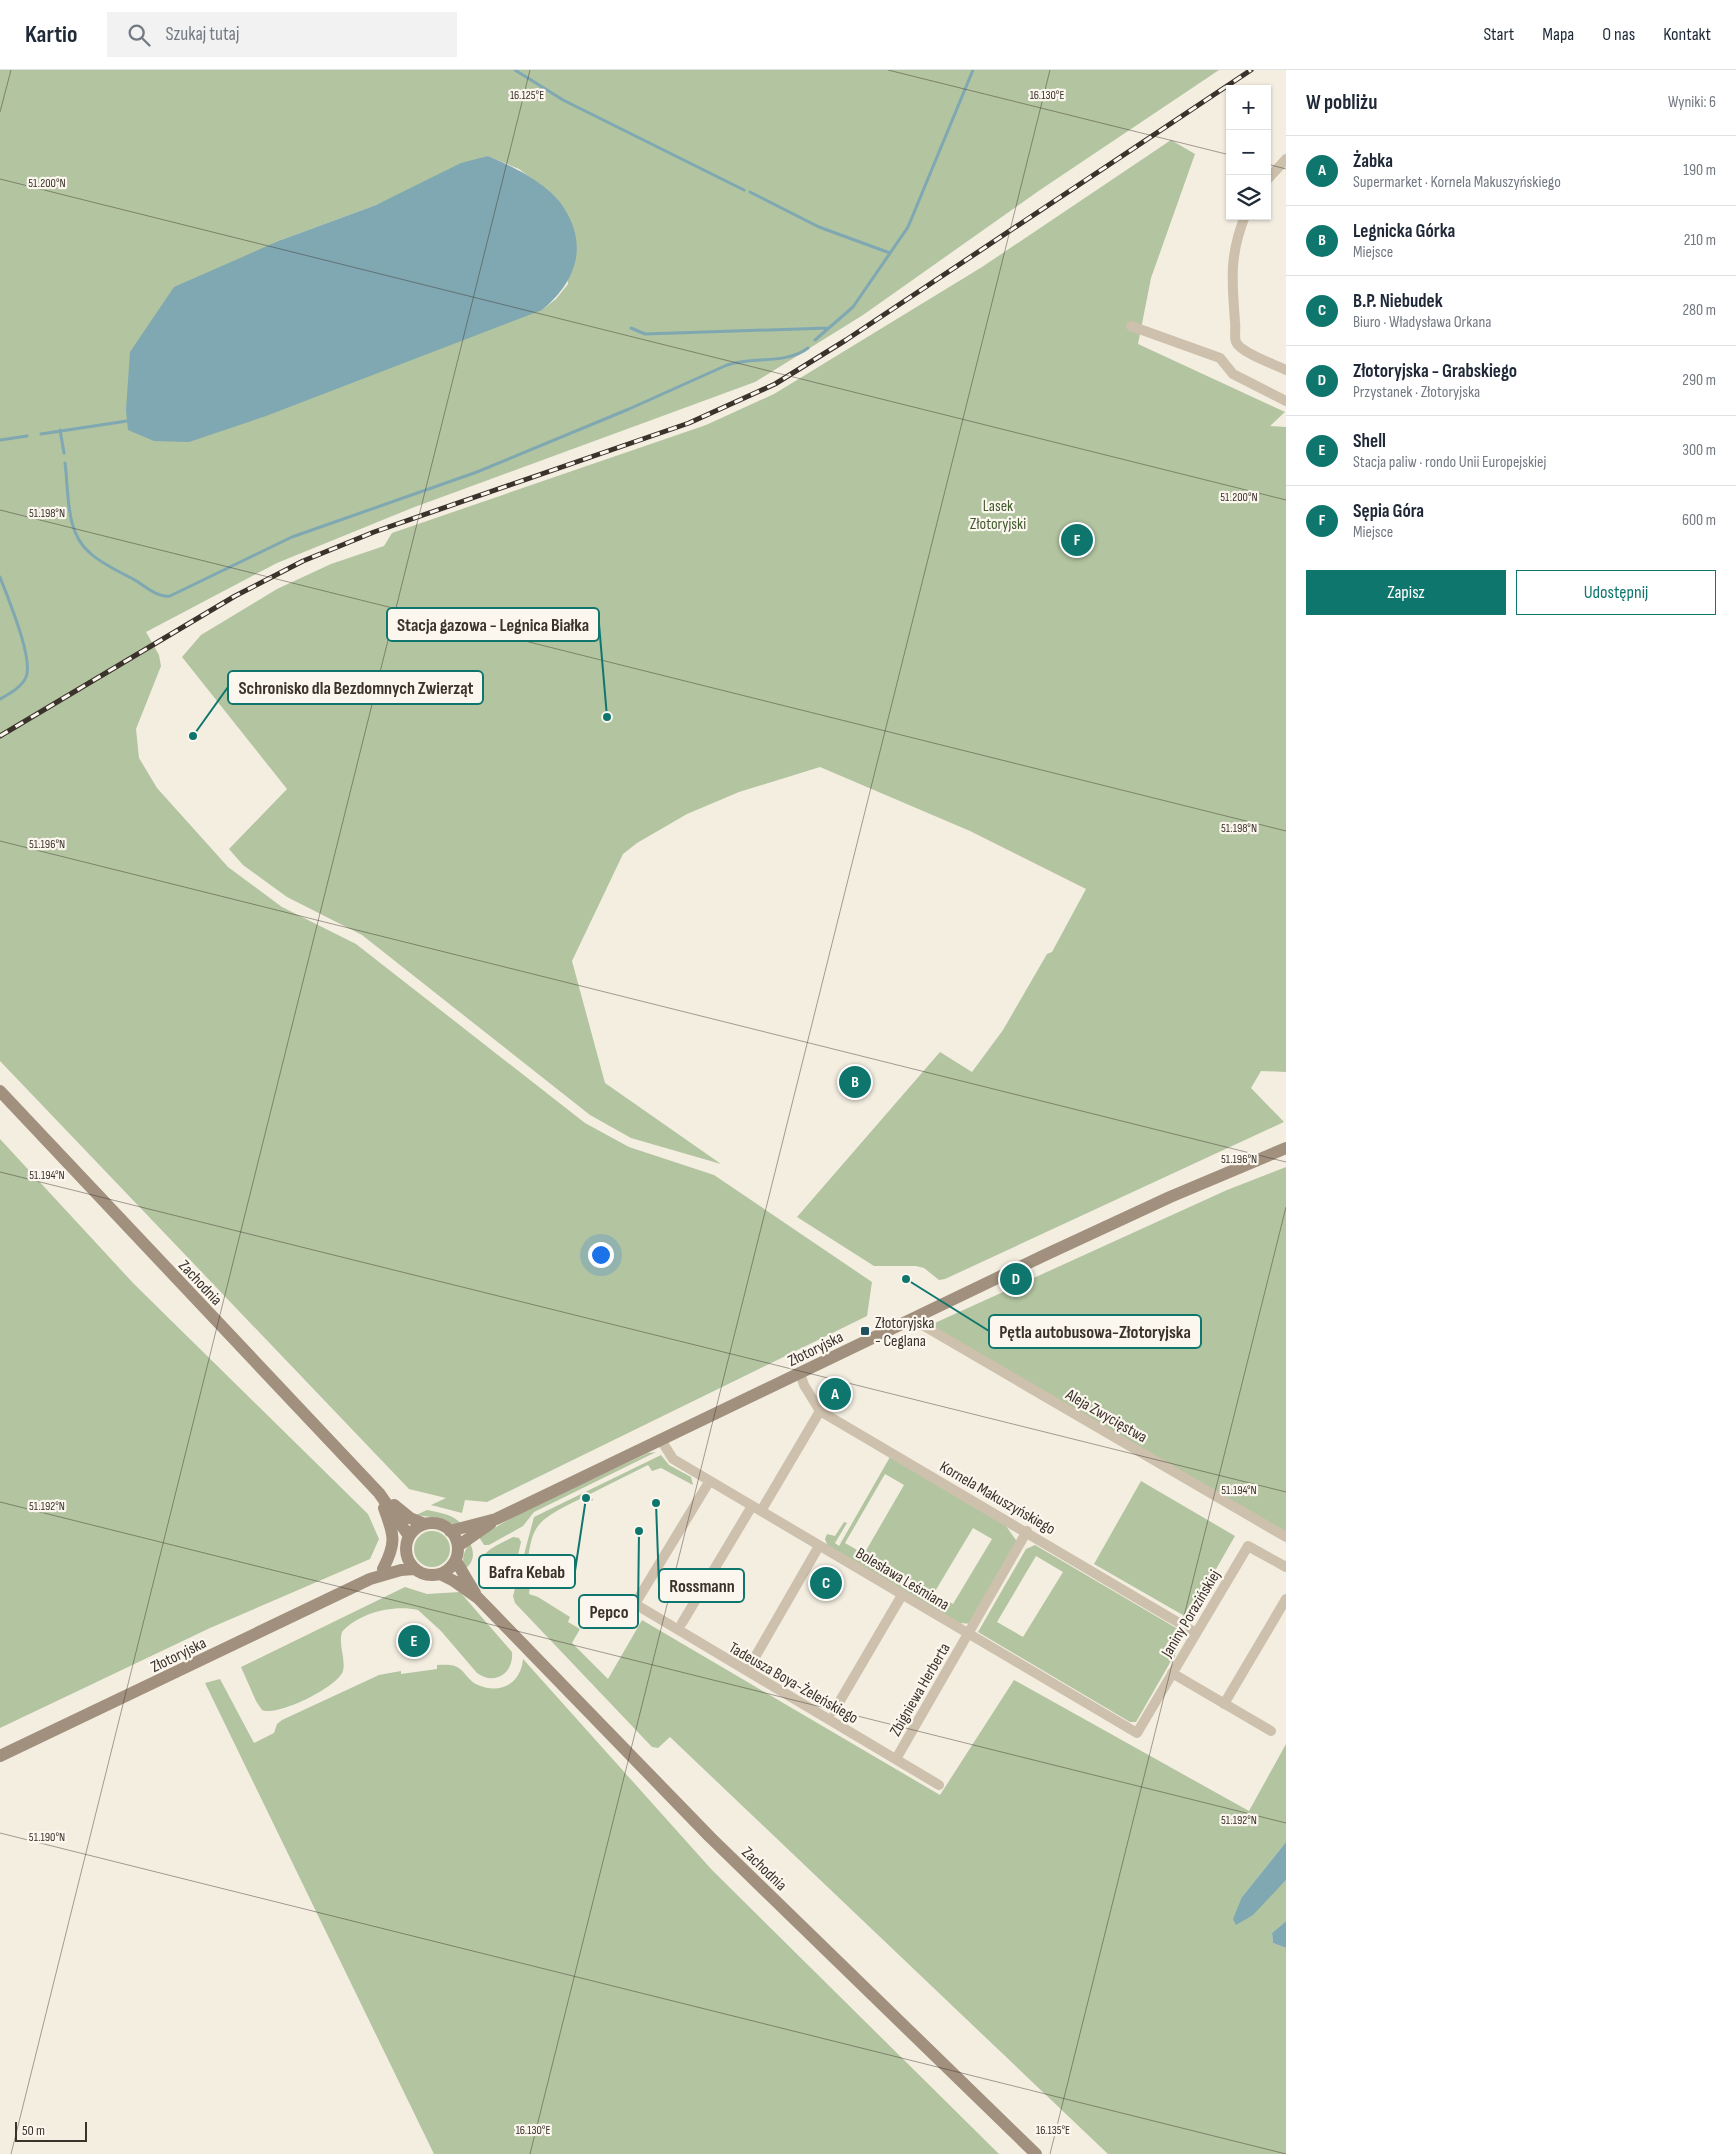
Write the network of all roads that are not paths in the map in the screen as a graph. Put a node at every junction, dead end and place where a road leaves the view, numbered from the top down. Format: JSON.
{"nodes":[{"id":1,"x":1286,"y":160,"type":"edge"},
{"id":2,"x":1271,"y":176,"type":"edge"},
{"id":3,"x":1244,"y":220,"type":"edge"},
{"id":4,"x":1131,"y":326,"type":"dead end"},
{"id":5,"x":1286,"y":370,"type":"edge"},
{"id":6,"x":1286,"y":401,"type":"edge"},
{"id":7,"x":0,"y":1091,"type":"edge"},
{"id":8,"x":1286,"y":1148,"type":"edge"},
{"id":9,"x":912,"y":1319,"type":"junction"},
{"id":10,"x":800,"y":1373,"type":"junction"},
{"id":11,"x":820,"y":1411,"type":"junction"},
{"id":12,"x":661,"y":1440,"type":"junction"},
{"id":13,"x":709,"y":1482,"type":"junction"},
{"id":14,"x":379,"y":1494,"type":"junction"},
{"id":15,"x":756,"y":1509,"type":"junction"},
{"id":16,"x":496,"y":1519,"type":"junction"},
{"id":17,"x":425,"y":1524,"type":"junction"},
{"id":18,"x":450,"y":1531,"type":"junction"},
{"id":19,"x":1027,"y":1532,"type":"junction"},
{"id":20,"x":409,"y":1536,"type":"junction"},
{"id":21,"x":1286,"y":1537,"type":"edge"},
{"id":22,"x":458,"y":1546,"type":"junction"},
{"id":23,"x":819,"y":1546,"type":"junction"},
{"id":24,"x":406,"y":1550,"type":"junction"},
{"id":25,"x":456,"y":1561,"type":"junction"},
{"id":26,"x":1286,"y":1567,"type":"edge"},
{"id":27,"x":383,"y":1569,"type":"junction"},
{"id":28,"x":414,"y":1569,"type":"junction"},
{"id":29,"x":440,"y":1574,"type":"junction"},
{"id":30,"x":370,"y":1579,"type":"junction"},
{"id":31,"x":902,"y":1595,"type":"junction"},
{"id":32,"x":478,"y":1598,"type":"junction"},
{"id":33,"x":1286,"y":1599,"type":"edge"},
{"id":34,"x":682,"y":1623,"type":"dead end"},
{"id":35,"x":1196,"y":1633,"type":"junction"},
{"id":36,"x":968,"y":1634,"type":"junction"},
{"id":37,"x":747,"y":1671,"type":"junction"},
{"id":38,"x":1172,"y":1673,"type":"junction"},
{"id":39,"x":1224,"y":1704,"type":"junction"},
{"id":40,"x":834,"y":1711,"type":"dead end"},
{"id":41,"x":1271,"y":1731,"type":"dead end"},
{"id":42,"x":1137,"y":1733,"type":"joint"},
{"id":43,"x":0,"y":1756,"type":"edge"},
{"id":44,"x":896,"y":1759,"type":"junction"},
{"id":45,"x":938,"y":1785,"type":"dead end"},
{"id":46,"x":1036,"y":2154,"type":"edge"}],
"edges":[{"from":1,"to":2,"type":"street"},
{"from":3,"to":5,"type":"street"},
{"from":4,"to":6,"type":"street"},
{"from":7,"to":14,"type":"main road","name":"Zachodnia"},
{"from":8,"to":9,"type":"main road","name":"Złotoryjska"},
{"from":9,"to":10,"type":"main road","name":"Złotoryjska"},
{"from":9,"to":21,"type":"street","name":"Aleja Zwycięstwa"},
{"from":10,"to":11,"type":"street","name":"Kornela Makuszyńskiego"},
{"from":10,"to":12,"type":"main road","name":"Złotoryjska"},
{"from":11,"to":15,"type":"street"},
{"from":11,"to":19,"type":"street","name":"Kornela Makuszyńskiego"},
{"from":12,"to":13,"type":"street","name":"Bolesława Leśmiana"},
{"from":12,"to":16,"type":"main road","name":"Złotoryjska"},
{"from":13,"to":15,"type":"street","name":"Bolesława Leśmiana"},
{"from":13,"to":37,"type":"street","name":"Tadeusza Boya-Żeleńskiego"},
{"from":14,"to":17,"type":"main road","name":"Zachodnia"},
{"from":14,"to":20,"type":"main road","name":"Zachodnia"},
{"from":14,"to":27,"type":"main road"},
{"from":15,"to":23,"type":"street","name":"Bolesława Leśmiana"},
{"from":15,"to":34,"type":"street"},
{"from":16,"to":18,"type":"main road","name":"Złotoryjska"},
{"from":16,"to":22,"type":"main road","name":"Złotoryjska"},
{"from":17,"to":18,"type":"main road"},
{"from":17,"to":20,"type":"main road"},
{"from":18,"to":22,"type":"main road"},
{"from":19,"to":35,"type":"street","name":"Kornela Makuszyńskiego"},
{"from":19,"to":36,"type":"street","name":"Zbigniewa Herberta"},
{"from":20,"to":24,"type":"main road"},
{"from":22,"to":25,"type":"main road"},
{"from":23,"to":31,"type":"street","name":"Bolesława Leśmiana"},
{"from":23,"to":37,"type":"street"},
{"from":24,"to":27,"type":"main road","name":"Złotoryjska"},
{"from":24,"to":28,"type":"main road"},
{"from":25,"to":29,"type":"main road"},
{"from":25,"to":32,"type":"main road","name":"Zachodnia"},
{"from":26,"to":35,"type":"street","name":"Janiny Porazińskiej"},
{"from":27,"to":30,"type":"main road","name":"Złotoryjska"},
{"from":28,"to":29,"type":"main road"},
{"from":28,"to":30,"type":"main road","name":"Złotoryjska"},
{"from":29,"to":32,"type":"main road","name":"Zachodnia"},
{"from":30,"to":43,"type":"main road","name":"Złotoryjska"},
{"from":31,"to":36,"type":"street","name":"Bolesława Leśmiana"},
{"from":31,"to":40,"type":"street"},
{"from":32,"to":46,"type":"main road","name":"Zachodnia"},
{"from":33,"to":39,"type":"street"},
{"from":35,"to":38,"type":"street","name":"Janiny Porazińskiej"},
{"from":36,"to":42,"type":"street","name":"Bolesława Leśmiana"},
{"from":36,"to":44,"type":"street","name":"Zbigniewa Herberta"},
{"from":37,"to":44,"type":"street","name":"Tadeusza Boya-Żeleńskiego"},
{"from":38,"to":39,"type":"street"},
{"from":38,"to":42,"type":"street","name":"Janiny Porazińskiej"},
{"from":39,"to":41,"type":"street"},
{"from":44,"to":45,"type":"street","name":"Tadeusza Boya-Żeleńskiego"}]}
